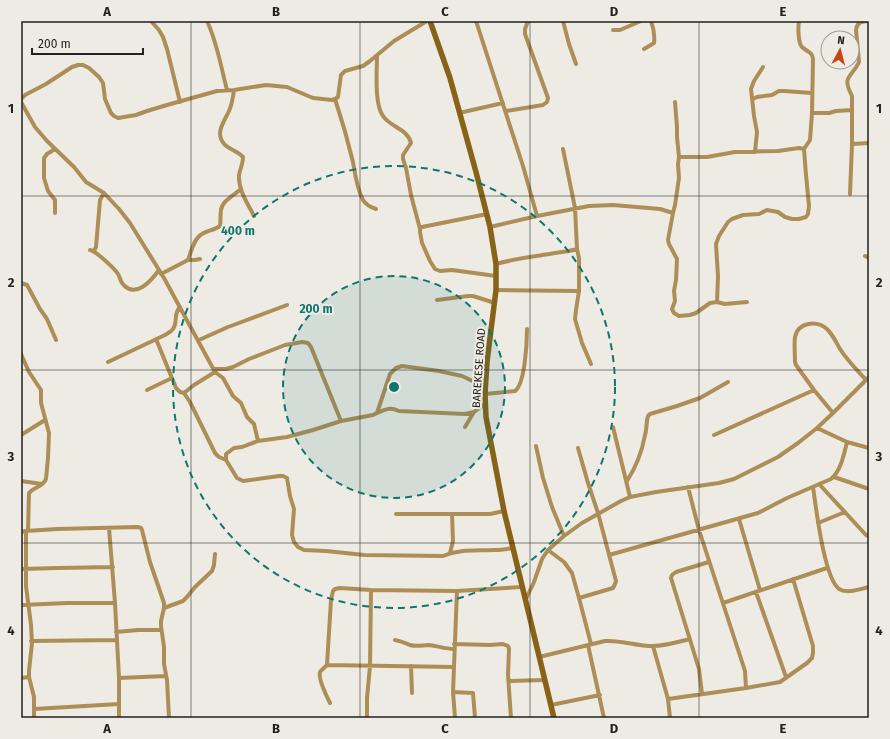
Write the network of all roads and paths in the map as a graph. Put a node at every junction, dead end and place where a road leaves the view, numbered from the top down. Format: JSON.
{"nodes":[{"id":1,"x":206,"y":21,"type":"edge"},
{"id":2,"x":427,"y":21,"type":"edge"},
{"id":3,"x":430,"y":21,"type":"edge"},
{"id":4,"x":476,"y":21,"type":"edge"},
{"id":5,"x":528,"y":21,"type":"edge"},
{"id":6,"x":563,"y":21,"type":"edge"},
{"id":7,"x":641,"y":21,"type":"edge"},
{"id":8,"x":651,"y":21,"type":"edge"},
{"id":9,"x":799,"y":21,"type":"edge"},
{"id":10,"x":867,"y":21,"type":"edge"},
{"id":11,"x":153,"y":22,"type":"edge"},
{"id":12,"x":613,"y":30,"type":"dead end"},
{"id":13,"x":644,"y":49,"type":"dead end"},
{"id":14,"x":377,"y":55,"type":"junction"},
{"id":15,"x":576,"y":64,"type":"dead end"},
{"id":16,"x":763,"y":67,"type":"dead end"},
{"id":17,"x":227,"y":90,"type":"junction"},
{"id":18,"x":234,"y":90,"type":"junction"},
{"id":19,"x":812,"y":93,"type":"junction"},
{"id":20,"x":21,"y":99,"type":"edge"},
{"id":21,"x":336,"y":99,"type":"junction"},
{"id":22,"x":753,"y":99,"type":"junction"},
{"id":23,"x":21,"y":102,"type":"edge"},
{"id":24,"x":180,"y":102,"type":"junction"},
{"id":25,"x":675,"y":102,"type":"dead end"},
{"id":26,"x":503,"y":103,"type":"junction"},
{"id":27,"x":852,"y":110,"type":"junction"},
{"id":28,"x":506,"y":112,"type":"junction"},
{"id":29,"x":460,"y":113,"type":"junction"},
{"id":30,"x":812,"y":113,"type":"junction"},
{"id":31,"x":869,"y":143,"type":"edge"},
{"id":32,"x":852,"y":144,"type":"junction"},
{"id":33,"x":804,"y":148,"type":"junction"},
{"id":34,"x":55,"y":149,"type":"junction"},
{"id":35,"x":564,"y":149,"type":"dead end"},
{"id":36,"x":755,"y":152,"type":"junction"},
{"id":37,"x":679,"y":157,"type":"junction"},
{"id":38,"x":241,"y":190,"type":"junction"},
{"id":39,"x":104,"y":193,"type":"junction"},
{"id":40,"x":850,"y":194,"type":"dead end"},
{"id":41,"x":575,"y":208,"type":"junction"},
{"id":42,"x":376,"y":209,"type":"dead end"},
{"id":43,"x":55,"y":213,"type":"dead end"},
{"id":44,"x":673,"y":213,"type":"junction"},
{"id":45,"x":487,"y":214,"type":"junction"},
{"id":46,"x":254,"y":216,"type":"dead end"},
{"id":47,"x":537,"y":216,"type":"junction"},
{"id":48,"x":490,"y":227,"type":"junction"},
{"id":49,"x":420,"y":229,"type":"junction"},
{"id":50,"x":578,"y":249,"type":"junction"},
{"id":51,"x":865,"y":256,"type":"dead end"},
{"id":52,"x":869,"y":258,"type":"edge"},
{"id":53,"x":200,"y":259,"type":"dead end"},
{"id":54,"x":188,"y":260,"type":"junction"},
{"id":55,"x":496,"y":264,"type":"junction"},
{"id":56,"x":160,"y":272,"type":"junction"},
{"id":57,"x":496,"y":276,"type":"junction"},
{"id":58,"x":21,"y":283,"type":"edge"},
{"id":59,"x":496,"y":290,"type":"junction"},
{"id":60,"x":579,"y":291,"type":"junction"},
{"id":61,"x":437,"y":300,"type":"dead end"},
{"id":62,"x":717,"y":302,"type":"junction"},
{"id":63,"x":747,"y":302,"type":"dead end"},
{"id":64,"x":495,"y":304,"type":"junction"},
{"id":65,"x":287,"y":305,"type":"dead end"},
{"id":66,"x":180,"y":307,"type":"junction"},
{"id":67,"x":527,"y":329,"type":"dead end"},
{"id":68,"x":156,"y":339,"type":"junction"},
{"id":69,"x":56,"y":340,"type":"dead end"},
{"id":70,"x":199,"y":340,"type":"junction"},
{"id":71,"x":21,"y":354,"type":"edge"},
{"id":72,"x":108,"y":362,"type":"dead end"},
{"id":73,"x":591,"y":364,"type":"dead end"},
{"id":74,"x":215,"y":370,"type":"junction"},
{"id":75,"x":172,"y":378,"type":"junction"},
{"id":76,"x":867,"y":378,"type":"edge"},
{"id":77,"x":728,"y":382,"type":"dead end"},
{"id":78,"x":485,"y":387,"type":"junction"},
{"id":79,"x":147,"y":390,"type":"dead end"},
{"id":80,"x":814,"y":390,"type":"junction"},
{"id":81,"x":184,"y":394,"type":"junction"},
{"id":82,"x":485,"y":394,"type":"junction"},
{"id":83,"x":485,"y":404,"type":"junction"},
{"id":84,"x":474,"y":412,"type":"junction"},
{"id":85,"x":377,"y":413,"type":"junction"},
{"id":86,"x":833,"y":414,"type":"junction"},
{"id":87,"x":45,"y":420,"type":"junction"},
{"id":88,"x":341,"y":421,"type":"junction"},
{"id":89,"x":465,"y":427,"type":"dead end"},
{"id":90,"x":613,"y":427,"type":"dead end"},
{"id":91,"x":817,"y":428,"type":"junction"},
{"id":92,"x":21,"y":435,"type":"edge"},
{"id":93,"x":714,"y":435,"type":"dead end"},
{"id":94,"x":258,"y":441,"type":"junction"},
{"id":95,"x":848,"y":442,"type":"junction"},
{"id":96,"x":536,"y":446,"type":"dead end"},
{"id":97,"x":578,"y":448,"type":"dead end"},
{"id":98,"x":869,"y":448,"type":"edge"},
{"id":99,"x":226,"y":460,"type":"junction"},
{"id":100,"x":834,"y":477,"type":"junction"},
{"id":101,"x":21,"y":481,"type":"edge"},
{"id":102,"x":627,"y":481,"type":"junction"},
{"id":103,"x":43,"y":484,"type":"junction"},
{"id":104,"x":819,"y":484,"type":"junction"},
{"id":105,"x":688,"y":487,"type":"junction"},
{"id":106,"x":813,"y":487,"type":"junction"},
{"id":107,"x":869,"y":490,"type":"edge"},
{"id":108,"x":630,"y":497,"type":"junction"},
{"id":109,"x":504,"y":511,"type":"junction"},
{"id":110,"x":845,"y":512,"type":"junction"},
{"id":111,"x":598,"y":513,"type":"junction"},
{"id":112,"x":396,"y":514,"type":"dead end"},
{"id":113,"x":452,"y":514,"type":"junction"},
{"id":114,"x":739,"y":519,"type":"junction"},
{"id":115,"x":818,"y":523,"type":"junction"},
{"id":116,"x":110,"y":528,"type":"junction"},
{"id":117,"x":699,"y":530,"type":"junction"},
{"id":118,"x":25,"y":531,"type":"edge"},
{"id":119,"x":564,"y":536,"type":"junction"},
{"id":120,"x":869,"y":536,"type":"edge"},
{"id":121,"x":513,"y":548,"type":"junction"},
{"id":122,"x":548,"y":550,"type":"junction"},
{"id":123,"x":450,"y":553,"type":"junction"},
{"id":124,"x":215,"y":554,"type":"dead end"},
{"id":125,"x":609,"y":555,"type":"junction"},
{"id":126,"x":709,"y":562,"type":"junction"},
{"id":127,"x":113,"y":567,"type":"junction"},
{"id":128,"x":827,"y":568,"type":"junction"},
{"id":129,"x":23,"y":569,"type":"edge"},
{"id":130,"x":793,"y":579,"type":"junction"},
{"id":131,"x":522,"y":587,"type":"junction"},
{"id":132,"x":869,"y":587,"type":"edge"},
{"id":133,"x":371,"y":590,"type":"junction"},
{"id":134,"x":457,"y":591,"type":"junction"},
{"id":135,"x":758,"y":591,"type":"junction"},
{"id":136,"x":579,"y":598,"type":"junction"},
{"id":137,"x":526,"y":599,"type":"junction"},
{"id":138,"x":115,"y":603,"type":"junction"},
{"id":139,"x":723,"y":603,"type":"junction"},
{"id":140,"x":21,"y":605,"type":"edge"},
{"id":141,"x":28,"y":605,"type":"junction"},
{"id":142,"x":164,"y":608,"type":"junction"},
{"id":143,"x":161,"y":630,"type":"junction"},
{"id":144,"x":116,"y":632,"type":"junction"},
{"id":145,"x":690,"y":639,"type":"junction"},
{"id":146,"x":117,"y":640,"type":"junction"},
{"id":147,"x":395,"y":640,"type":"dead end"},
{"id":148,"x":31,"y":641,"type":"junction"},
{"id":149,"x":589,"y":645,"type":"junction"},
{"id":150,"x":653,"y":646,"type":"junction"},
{"id":151,"x":454,"y":647,"type":"junction"},
{"id":152,"x":539,"y":657,"type":"junction"},
{"id":153,"x":327,"y":665,"type":"junction"},
{"id":154,"x":370,"y":666,"type":"junction"},
{"id":155,"x":411,"y":666,"type":"junction"},
{"id":156,"x":454,"y":667,"type":"junction"},
{"id":157,"x":166,"y":676,"type":"junction"},
{"id":158,"x":29,"y":677,"type":"junction"},
{"id":159,"x":21,"y":678,"type":"edge"},
{"id":160,"x":119,"y":678,"type":"junction"},
{"id":161,"x":786,"y":678,"type":"junction"},
{"id":162,"x":545,"y":680,"type":"junction"},
{"id":163,"x":509,"y":681,"type":"junction"},
{"id":164,"x":746,"y":688,"type":"junction"},
{"id":165,"x":453,"y":692,"type":"junction"},
{"id":166,"x":412,"y":693,"type":"dead end"},
{"id":167,"x":702,"y":694,"type":"junction"},
{"id":168,"x":600,"y":695,"type":"junction"},
{"id":169,"x":668,"y":699,"type":"junction"},
{"id":170,"x":119,"y":704,"type":"junction"},
{"id":171,"x":330,"y":704,"type":"dead end"},
{"id":172,"x":551,"y":705,"type":"junction"},
{"id":173,"x":34,"y":709,"type":"junction"},
{"id":174,"x":34,"y":718,"type":"edge"},
{"id":175,"x":118,"y":718,"type":"edge"},
{"id":176,"x":169,"y":718,"type":"edge"},
{"id":177,"x":367,"y":718,"type":"edge"},
{"id":178,"x":455,"y":718,"type":"edge"},
{"id":179,"x":474,"y":718,"type":"edge"},
{"id":180,"x":511,"y":718,"type":"edge"},
{"id":181,"x":554,"y":718,"type":"edge"},
{"id":182,"x":604,"y":718,"type":"edge"},
{"id":183,"x":670,"y":718,"type":"edge"}],
"edges":[{"from":1,"to":17,"type":"street"},
{"from":2,"to":14,"type":"street"},
{"from":3,"to":29,"type":"main road","name":"BAREKESE ROAD"},
{"from":4,"to":26,"type":"street"},
{"from":5,"to":28,"type":"street"},
{"from":6,"to":15,"type":"street"},
{"from":7,"to":12,"type":"street"},
{"from":8,"to":13,"type":"street"},
{"from":9,"to":19,"type":"street"},
{"from":10,"to":27,"type":"street"},
{"from":11,"to":24,"type":"street"},
{"from":14,"to":21,"type":"street"},
{"from":14,"to":49,"type":"street"},
{"from":16,"to":22,"type":"street"},
{"from":17,"to":18,"type":"street"},
{"from":17,"to":24,"type":"street"},
{"from":18,"to":21,"type":"street"},
{"from":18,"to":38,"type":"street"},
{"from":19,"to":22,"type":"street"},
{"from":19,"to":30,"type":"street"},
{"from":20,"to":24,"type":"street"},
{"from":21,"to":42,"type":"street"},
{"from":22,"to":36,"type":"street"},
{"from":23,"to":34,"type":"street"},
{"from":25,"to":37,"type":"street"},
{"from":26,"to":28,"type":"street"},
{"from":26,"to":29,"type":"street"},
{"from":27,"to":30,"type":"street"},
{"from":27,"to":32,"type":"street"},
{"from":28,"to":47,"type":"street"},
{"from":29,"to":45,"type":"main road","name":"BAREKESE ROAD"},
{"from":30,"to":33,"type":"street"},
{"from":31,"to":32,"type":"street"},
{"from":32,"to":40,"type":"street"},
{"from":33,"to":36,"type":"street"},
{"from":33,"to":62,"type":"street"},
{"from":34,"to":39,"type":"street"},
{"from":34,"to":43,"type":"street"},
{"from":35,"to":41,"type":"street"},
{"from":36,"to":37,"type":"street"},
{"from":37,"to":44,"type":"street"},
{"from":38,"to":46,"type":"street"},
{"from":38,"to":54,"type":"street"},
{"from":39,"to":56,"type":"street"},
{"from":39,"to":56,"type":"street"},
{"from":41,"to":44,"type":"street"},
{"from":41,"to":47,"type":"street"},
{"from":41,"to":50,"type":"street"},
{"from":44,"to":62,"type":"street"},
{"from":45,"to":48,"type":"main road","name":"BAREKESE ROAD"},
{"from":45,"to":49,"type":"street"},
{"from":47,"to":48,"type":"street"},
{"from":48,"to":55,"type":"main road","name":"BAREKESE ROAD"},
{"from":49,"to":57,"type":"street"},
{"from":50,"to":55,"type":"street"},
{"from":50,"to":60,"type":"street"},
{"from":51,"to":52,"type":"street"},
{"from":53,"to":54,"type":"street"},
{"from":54,"to":56,"type":"street"},
{"from":55,"to":57,"type":"main road","name":"BAREKESE ROAD"},
{"from":56,"to":66,"type":"street"},
{"from":57,"to":59,"type":"main road","name":"BAREKESE ROAD"},
{"from":58,"to":69,"type":"street"},
{"from":59,"to":60,"type":"street"},
{"from":59,"to":64,"type":"main road","name":"BAREKESE ROAD"},
{"from":60,"to":73,"type":"street"},
{"from":61,"to":64,"type":"street"},
{"from":62,"to":63,"type":"street"},
{"from":64,"to":78,"type":"main road","name":"BAREKESE ROAD"},
{"from":65,"to":70,"type":"street"},
{"from":66,"to":68,"type":"street"},
{"from":66,"to":70,"type":"street"},
{"from":67,"to":82,"type":"street"},
{"from":68,"to":72,"type":"street"},
{"from":68,"to":75,"type":"street"},
{"from":70,"to":74,"type":"street"},
{"from":71,"to":87,"type":"street"},
{"from":74,"to":81,"type":"street"},
{"from":74,"to":88,"type":"street"},
{"from":74,"to":94,"type":"street"},
{"from":75,"to":79,"type":"street"},
{"from":75,"to":81,"type":"street"},
{"from":76,"to":80,"type":"street"},
{"from":76,"to":86,"type":"street"},
{"from":77,"to":102,"type":"street"},
{"from":78,"to":82,"type":"main road","name":"BAREKESE ROAD"},
{"from":78,"to":85,"type":"street"},
{"from":80,"to":86,"type":"street"},
{"from":80,"to":93,"type":"street"},
{"from":81,"to":99,"type":"street"},
{"from":82,"to":83,"type":"main road","name":"BAREKESE ROAD"},
{"from":83,"to":84,"type":"street"},
{"from":83,"to":109,"type":"main road","name":"BAREKESE ROAD"},
{"from":84,"to":85,"type":"street"},
{"from":84,"to":89,"type":"street"},
{"from":85,"to":88,"type":"street"},
{"from":86,"to":91,"type":"street"},
{"from":87,"to":92,"type":"street"},
{"from":87,"to":103,"type":"street"},
{"from":88,"to":94,"type":"street"},
{"from":90,"to":102,"type":"street"},
{"from":91,"to":95,"type":"street"},
{"from":91,"to":105,"type":"street"},
{"from":94,"to":99,"type":"street"},
{"from":95,"to":98,"type":"street"},
{"from":95,"to":100,"type":"street"},
{"from":96,"to":119,"type":"street"},
{"from":97,"to":111,"type":"street"},
{"from":99,"to":123,"type":"street"},
{"from":100,"to":104,"type":"street"},
{"from":100,"to":107,"type":"street"},
{"from":101,"to":103,"type":"street"},
{"from":102,"to":108,"type":"street"},
{"from":103,"to":118,"type":"street"},
{"from":104,"to":106,"type":"street"},
{"from":104,"to":110,"type":"street"},
{"from":105,"to":108,"type":"street"},
{"from":105,"to":117,"type":"street"},
{"from":106,"to":114,"type":"street"},
{"from":106,"to":115,"type":"street"},
{"from":108,"to":111,"type":"street"},
{"from":109,"to":113,"type":"street"},
{"from":109,"to":121,"type":"main road","name":"BAREKESE ROAD"},
{"from":110,"to":115,"type":"street"},
{"from":110,"to":120,"type":"street"},
{"from":111,"to":119,"type":"street"},
{"from":111,"to":125,"type":"street"},
{"from":112,"to":113,"type":"street"},
{"from":113,"to":123,"type":"street"},
{"from":114,"to":117,"type":"street"},
{"from":114,"to":135,"type":"street"},
{"from":115,"to":128,"type":"street"},
{"from":116,"to":118,"type":"street"},
{"from":116,"to":127,"type":"street"},
{"from":116,"to":142,"type":"street"},
{"from":117,"to":125,"type":"street"},
{"from":117,"to":126,"type":"street"},
{"from":118,"to":129,"type":"street"},
{"from":119,"to":122,"type":"street"},
{"from":121,"to":123,"type":"street"},
{"from":121,"to":131,"type":"main road","name":"BAREKESE ROAD"},
{"from":122,"to":136,"type":"street"},
{"from":122,"to":137,"type":"street"},
{"from":124,"to":142,"type":"street"},
{"from":125,"to":136,"type":"street"},
{"from":126,"to":139,"type":"street"},
{"from":126,"to":145,"type":"street"},
{"from":127,"to":129,"type":"street"},
{"from":127,"to":138,"type":"street"},
{"from":128,"to":130,"type":"street"},
{"from":128,"to":132,"type":"street"},
{"from":129,"to":141,"type":"street"},
{"from":130,"to":135,"type":"street"},
{"from":130,"to":161,"type":"street"},
{"from":131,"to":134,"type":"street"},
{"from":131,"to":137,"type":"main road","name":"BAREKESE ROAD"},
{"from":133,"to":134,"type":"street"},
{"from":133,"to":153,"type":"street"},
{"from":133,"to":154,"type":"street"},
{"from":134,"to":151,"type":"street"},
{"from":135,"to":139,"type":"street"},
{"from":135,"to":161,"type":"street"},
{"from":136,"to":149,"type":"street"},
{"from":137,"to":152,"type":"main road","name":"BAREKESE ROAD"},
{"from":138,"to":141,"type":"street"},
{"from":138,"to":144,"type":"street"},
{"from":139,"to":164,"type":"street"},
{"from":140,"to":141,"type":"street"},
{"from":141,"to":148,"type":"street"},
{"from":142,"to":143,"type":"street"},
{"from":143,"to":144,"type":"street"},
{"from":143,"to":157,"type":"street"},
{"from":144,"to":146,"type":"street"},
{"from":145,"to":150,"type":"street"},
{"from":145,"to":167,"type":"street"},
{"from":146,"to":148,"type":"street"},
{"from":146,"to":160,"type":"street"},
{"from":147,"to":151,"type":"street"},
{"from":148,"to":158,"type":"street"},
{"from":149,"to":150,"type":"street"},
{"from":149,"to":152,"type":"street"},
{"from":149,"to":168,"type":"street"},
{"from":150,"to":169,"type":"street"},
{"from":151,"to":156,"type":"street"},
{"from":151,"to":163,"type":"street"},
{"from":152,"to":162,"type":"main road","name":"BAREKESE ROAD"},
{"from":153,"to":154,"type":"street"},
{"from":153,"to":171,"type":"street"},
{"from":154,"to":155,"type":"street"},
{"from":154,"to":177,"type":"street"},
{"from":155,"to":156,"type":"street"},
{"from":155,"to":166,"type":"street"},
{"from":156,"to":165,"type":"street"},
{"from":157,"to":160,"type":"street"},
{"from":157,"to":176,"type":"street"},
{"from":158,"to":159,"type":"street"},
{"from":158,"to":173,"type":"street"},
{"from":160,"to":170,"type":"street"},
{"from":161,"to":164,"type":"street"},
{"from":162,"to":163,"type":"street"},
{"from":162,"to":172,"type":"main road","name":"BAREKESE ROAD"},
{"from":163,"to":180,"type":"street"},
{"from":164,"to":167,"type":"street"},
{"from":165,"to":178,"type":"street"},
{"from":165,"to":179,"type":"street"},
{"from":167,"to":169,"type":"street"},
{"from":168,"to":172,"type":"street"},
{"from":168,"to":182,"type":"street"},
{"from":169,"to":183,"type":"street"},
{"from":170,"to":173,"type":"street"},
{"from":170,"to":175,"type":"street"},
{"from":172,"to":181,"type":"main road","name":"BAREKESE ROAD"},
{"from":173,"to":174,"type":"street"}]}
